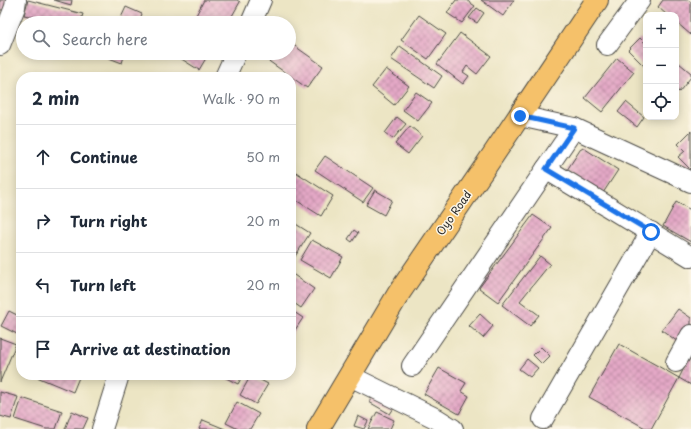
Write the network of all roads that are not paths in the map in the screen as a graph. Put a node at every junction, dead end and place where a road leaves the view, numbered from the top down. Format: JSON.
{"nodes":[{"id":1,"x":16,"y":0,"type":"edge"},
{"id":2,"x":261,"y":0,"type":"edge"},
{"id":3,"x":597,"y":0,"type":"edge"},
{"id":4,"x":640,"y":0,"type":"edge"},
{"id":5,"x":253,"y":16,"type":"edge"},
{"id":6,"x":0,"y":45,"type":"edge"},
{"id":7,"x":607,"y":45,"type":"dead end"},
{"id":8,"x":233,"y":60,"type":"edge"},
{"id":9,"x":227,"y":72,"type":"edge"},
{"id":10,"x":520,"y":116,"type":"junction"},
{"id":11,"x":574,"y":128,"type":"junction"},
{"id":12,"x":546,"y":169,"type":"junction"},
{"id":13,"x":691,"y":182,"type":"edge"},
{"id":14,"x":651,"y":232,"type":"junction"},
{"id":15,"x":691,"y":257,"type":"edge"},
{"id":16,"x":691,"y":335,"type":"edge"},
{"id":17,"x":676,"y":362,"type":"dead end"},
{"id":18,"x":412,"y":366,"type":"dead end"},
{"id":19,"x":350,"y":376,"type":"junction"},
{"id":20,"x":117,"y":380,"type":"edge"},
{"id":21,"x":543,"y":419,"type":"dead end"},
{"id":22,"x":102,"y":429,"type":"edge"},
{"id":23,"x":318,"y":429,"type":"edge"},
{"id":24,"x":453,"y":429,"type":"edge"}],
"edges":[{"from":1,"to":6,"type":"street"},
{"from":2,"to":5,"type":"street"},
{"from":3,"to":10,"type":"highway","name":"Oyo Road"},
{"from":4,"to":7,"type":"street"},
{"from":8,"to":9,"type":"street"},
{"from":10,"to":11,"type":"street"},
{"from":10,"to":19,"type":"highway","name":"Oyo Road"},
{"from":11,"to":12,"type":"street"},
{"from":11,"to":13,"type":"street"},
{"from":12,"to":14,"type":"street"},
{"from":12,"to":18,"type":"street"},
{"from":14,"to":15,"type":"street"},
{"from":14,"to":21,"type":"street"},
{"from":16,"to":17,"type":"street"},
{"from":19,"to":23,"type":"highway","name":"Oyo Road"},
{"from":19,"to":24,"type":"street"},
{"from":20,"to":22,"type":"street"}]}
